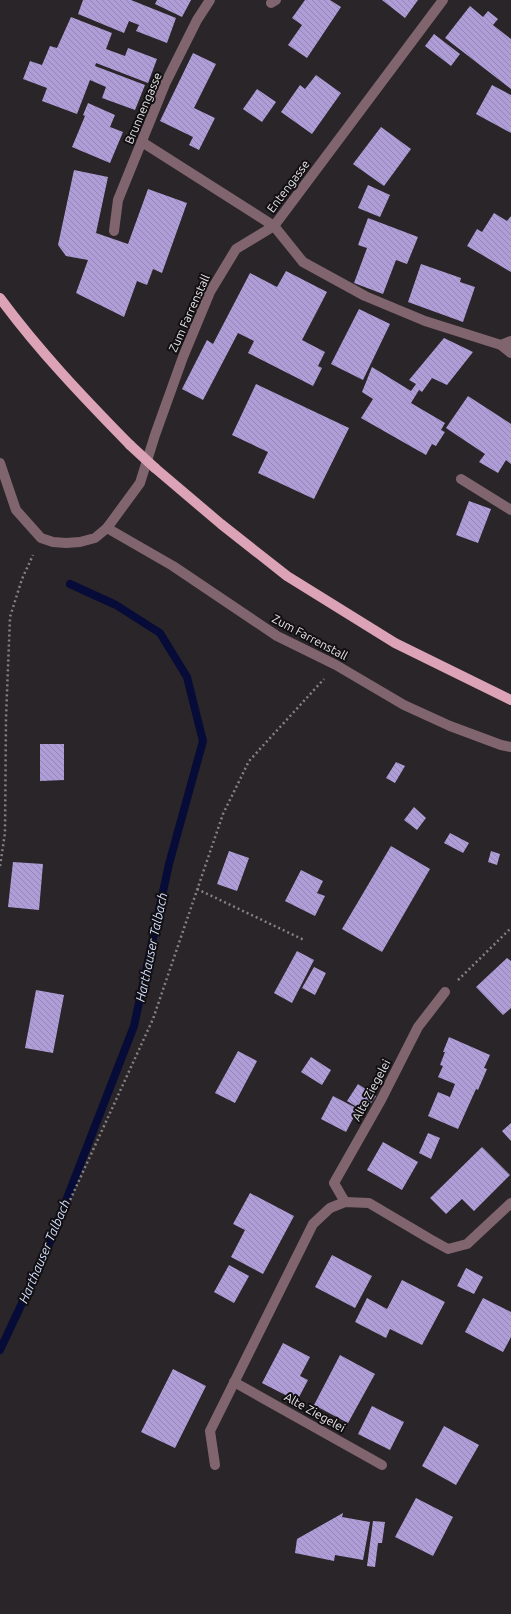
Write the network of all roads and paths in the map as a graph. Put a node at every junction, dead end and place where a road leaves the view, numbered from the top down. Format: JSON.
{"nodes":[{"id":1,"x":210,"y":0,"type":"edge"},
{"id":2,"x":443,"y":0,"type":"edge"},
{"id":3,"x":142,"y":142,"type":"junction"},
{"id":4,"x":274,"y":226,"type":"junction"},
{"id":5,"x":114,"y":231,"type":"dead end"},
{"id":6,"x":0,"y":298,"type":"edge"},
{"id":7,"x":511,"y":341,"type":"edge"},
{"id":8,"x":501,"y":345,"type":"junction"},
{"id":9,"x":511,"y":353,"type":"edge"},
{"id":10,"x":0,"y":463,"type":"edge"},
{"id":11,"x":461,"y":479,"type":"dead end"},
{"id":12,"x":511,"y":510,"type":"edge"},
{"id":13,"x":107,"y":528,"type":"junction"},
{"id":14,"x":41,"y":538,"type":"junction"},
{"id":15,"x":336,"y":665,"type":"junction"},
{"id":16,"x":511,"y":700,"type":"edge"},
{"id":17,"x":511,"y":747,"type":"edge"},
{"id":18,"x":0,"y":866,"type":"edge"},
{"id":19,"x":197,"y":889,"type":"junction"},
{"id":20,"x":511,"y":928,"type":"edge"},
{"id":21,"x":304,"y":940,"type":"dead end"},
{"id":22,"x":445,"y":992,"type":"joint"},
{"id":23,"x":345,"y":1202,"type":"junction"},
{"id":24,"x":511,"y":1203,"type":"edge"},
{"id":25,"x":66,"y":1209,"type":"dead end"},
{"id":26,"x":234,"y":1382,"type":"junction"},
{"id":27,"x":215,"y":1465,"type":"dead end"},
{"id":28,"x":382,"y":1465,"type":"dead end"}],
"edges":[{"from":1,"to":3,"type":"street","name":"Brunnengasse"},
{"from":2,"to":4,"type":"street","name":"Entengasse"},
{"from":3,"to":4,"type":"street"},
{"from":3,"to":5,"type":"street","name":"Brunnengasse"},
{"from":4,"to":8,"type":"street","name":"Entengasse"},
{"from":4,"to":13,"type":"street","name":"Zum Farrenstall"},
{"from":6,"to":16,"type":"main road","bridge":true},
{"from":7,"to":8,"type":"street"},
{"from":8,"to":9,"type":"street","name":"Entengasse"},
{"from":10,"to":14,"type":"street"},
{"from":11,"to":12,"type":"street"},
{"from":13,"to":14,"type":"street","name":"Zum Farrenstall"},
{"from":13,"to":15,"type":"street","name":"Zum Farrenstall"},
{"from":14,"to":18,"type":"path"},
{"from":15,"to":17,"type":"street","name":"Zum Farrenstall"},
{"from":15,"to":19,"type":"path"},
{"from":19,"to":21,"type":"path"},
{"from":19,"to":25,"type":"path"},
{"from":20,"to":22,"type":"path"},
{"from":22,"to":23,"type":"street","name":"Alte Ziegelei"},
{"from":23,"to":24,"type":"street"},
{"from":23,"to":26,"type":"street"},
{"from":26,"to":27,"type":"street"},
{"from":26,"to":28,"type":"street","name":"Alte Ziegelei"}]}
